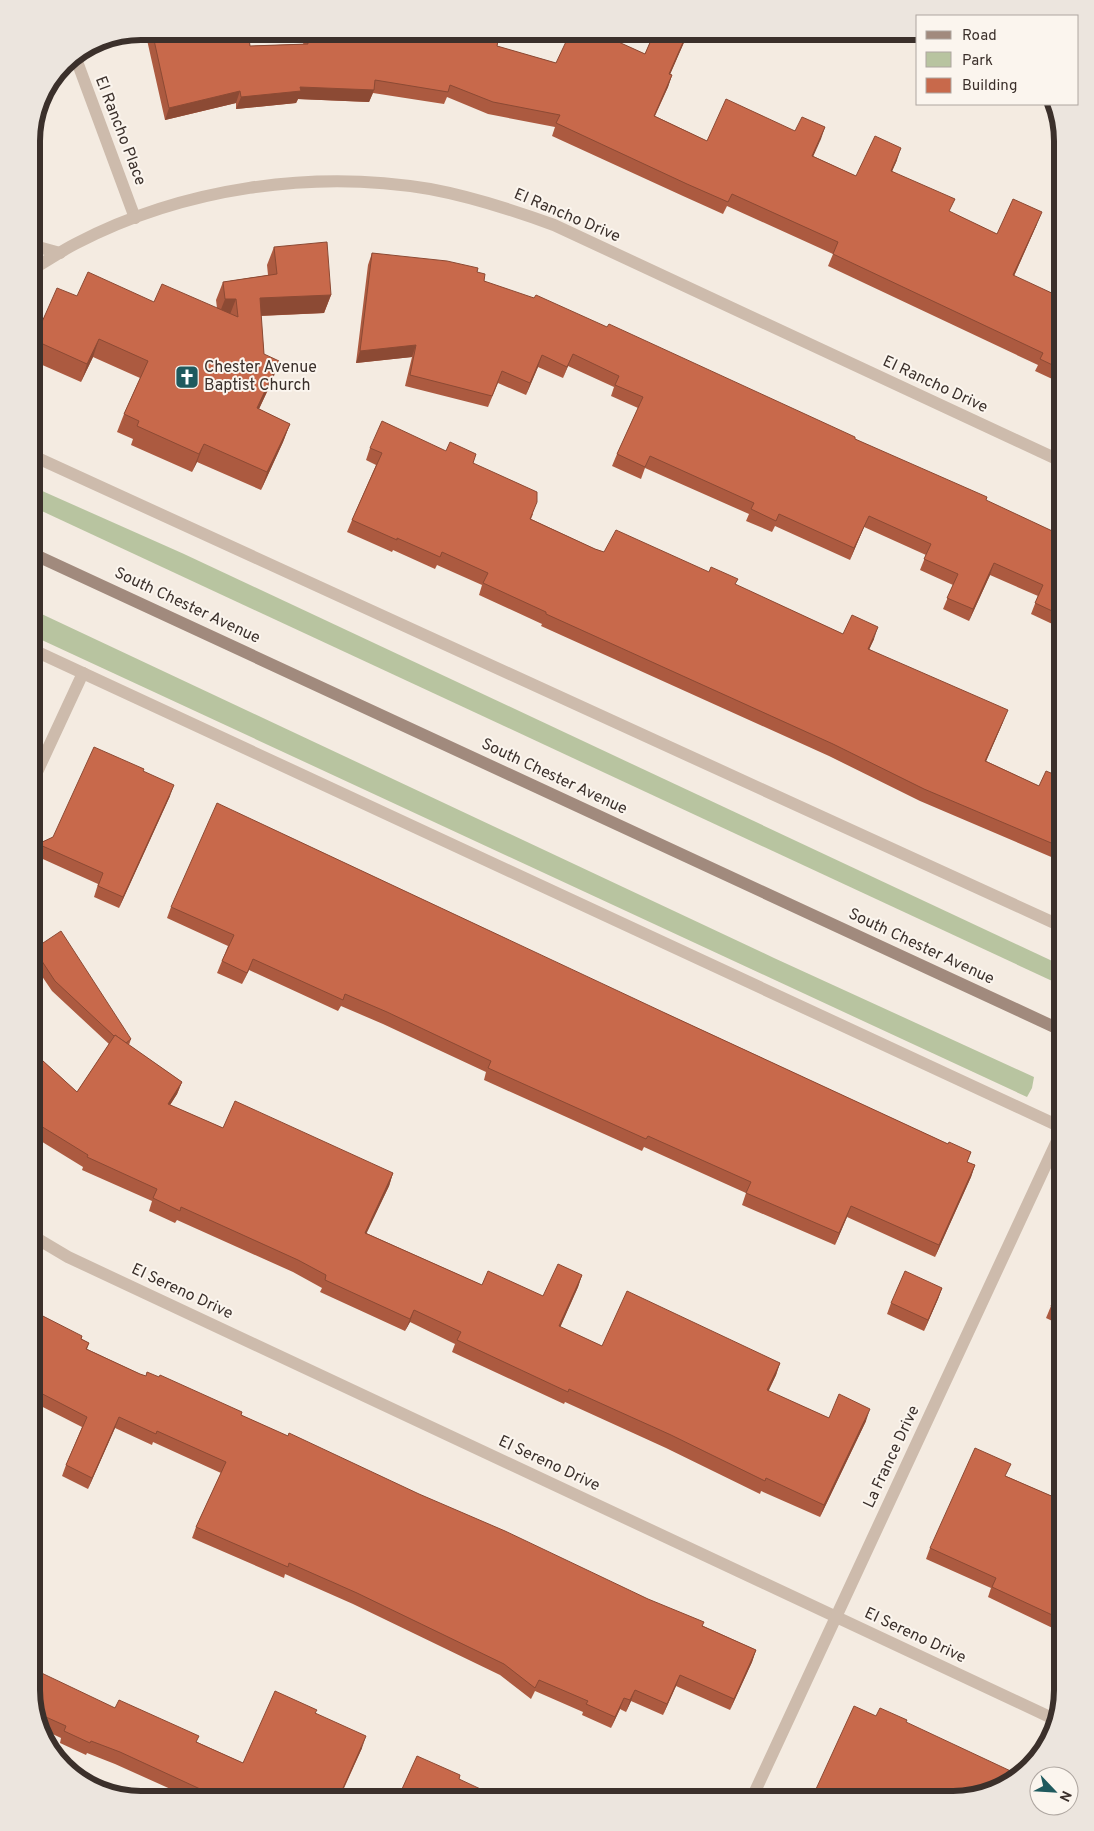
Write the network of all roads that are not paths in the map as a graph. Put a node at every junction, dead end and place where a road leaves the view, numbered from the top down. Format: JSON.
{"nodes":[{"id":1,"x":78,"y":63,"type":"edge"},
{"id":2,"x":136,"y":218,"type":"junction"},
{"id":3,"x":40,"y":247,"type":"edge"},
{"id":4,"x":60,"y":253,"type":"junction"},
{"id":5,"x":40,"y":265,"type":"edge"},
{"id":6,"x":1054,"y":458,"type":"edge"},
{"id":7,"x":40,"y":459,"type":"edge"},
{"id":8,"x":40,"y":557,"type":"edge"},
{"id":9,"x":40,"y":653,"type":"edge"},
{"id":10,"x":83,"y":673,"type":"junction"},
{"id":11,"x":40,"y":766,"type":"edge"},
{"id":12,"x":1054,"y":923,"type":"edge"},
{"id":13,"x":1054,"y":1027,"type":"edge"},
{"id":14,"x":1054,"y":1124,"type":"edge"},
{"id":15,"x":1054,"y":1147,"type":"edge"},
{"id":16,"x":40,"y":1240,"type":"edge"},
{"id":17,"x":836,"y":1617,"type":"junction"},
{"id":18,"x":1051,"y":1717,"type":"edge"},
{"id":19,"x":755,"y":1791,"type":"edge"}],
"edges":[{"from":1,"to":2,"type":"street","name":"El Rancho Place"},
{"from":2,"to":4,"type":"street","name":"El Rancho Drive"},
{"from":2,"to":6,"type":"street","name":"El Rancho Drive"},
{"from":3,"to":4,"type":"street"},
{"from":4,"to":5,"type":"street","name":"El Rancho Drive"},
{"from":7,"to":12,"type":"street"},
{"from":8,"to":13,"type":"main road","name":"South Chester Avenue"},
{"from":9,"to":10,"type":"street"},
{"from":10,"to":11,"type":"street"},
{"from":10,"to":14,"type":"street"},
{"from":15,"to":17,"type":"street","name":"La France Drive"},
{"from":16,"to":17,"type":"street","name":"El Sereno Drive"},
{"from":17,"to":18,"type":"street","name":"El Sereno Drive"},
{"from":17,"to":19,"type":"street","name":"La France Drive"}]}
